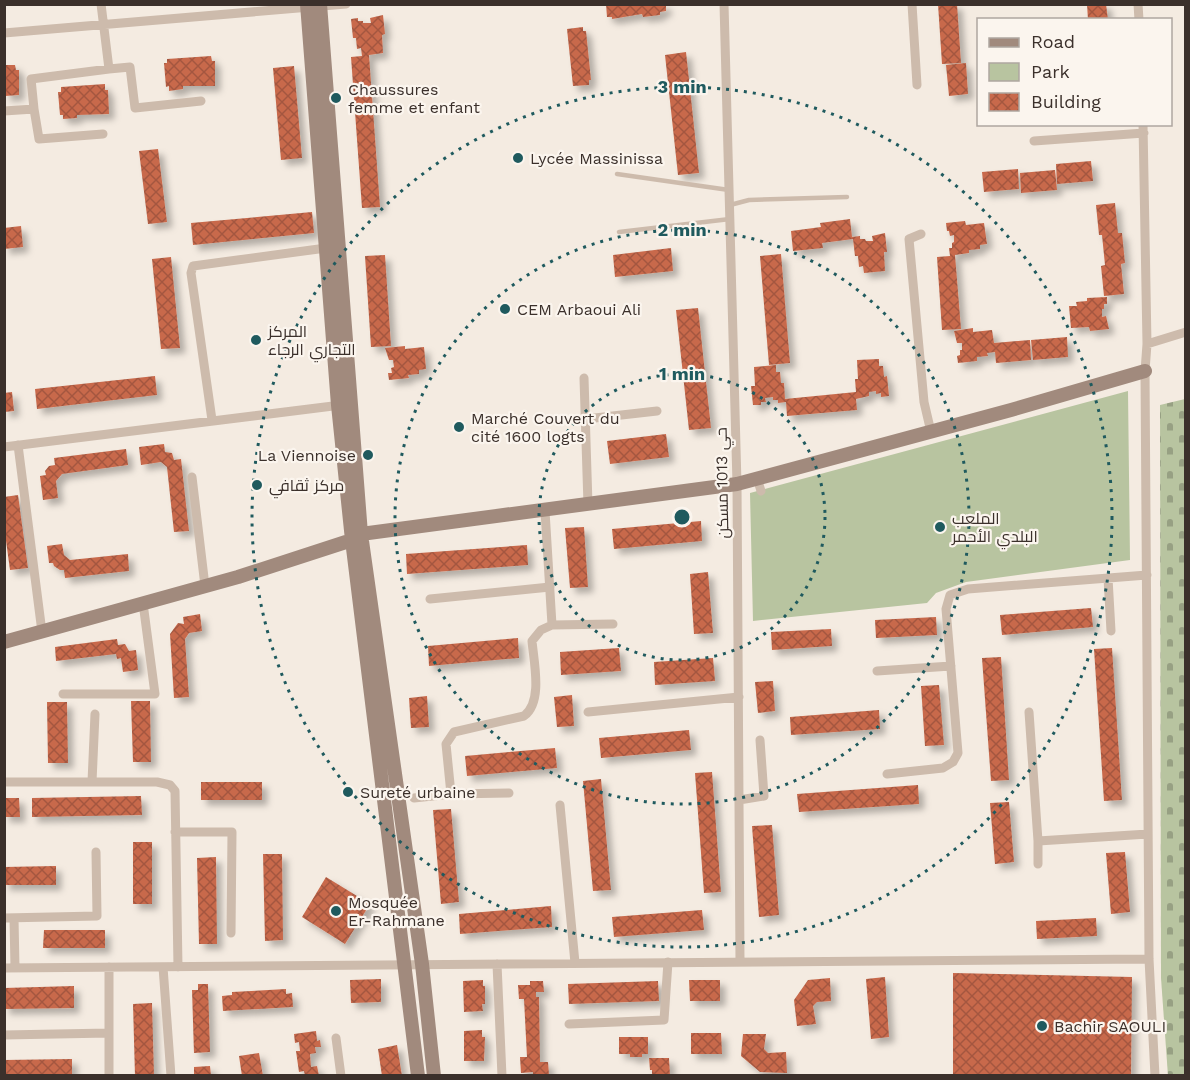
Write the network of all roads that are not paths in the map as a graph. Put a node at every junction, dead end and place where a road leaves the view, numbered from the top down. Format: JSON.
{"nodes":[{"id":1,"x":101,"y":4,"type":"edge"},
{"id":2,"x":345,"y":4,"type":"edge"},
{"id":3,"x":724,"y":4,"type":"edge"},
{"id":4,"x":912,"y":4,"type":"edge"},
{"id":5,"x":314,"y":6,"type":"edge"},
{"id":6,"x":103,"y":26,"type":"junction"},
{"id":7,"x":4,"y":33,"type":"edge"},
{"id":8,"x":109,"y":69,"type":"junction"},
{"id":9,"x":917,"y":85,"type":"dead end"},
{"id":10,"x":201,"y":101,"type":"dead end"},
{"id":11,"x":34,"y":109,"type":"junction"},
{"id":12,"x":4,"y":111,"type":"edge"},
{"id":13,"x":1144,"y":129,"type":"edge"},
{"id":14,"x":103,"y":134,"type":"dead end"},
{"id":15,"x":1034,"y":141,"type":"dead end"},
{"id":16,"x":617,"y":174,"type":"dead end"},
{"id":17,"x":729,"y":190,"type":"junction"},
{"id":18,"x":847,"y":196,"type":"dead end"},
{"id":19,"x":729,"y":206,"type":"junction"},
{"id":20,"x":730,"y":219,"type":"junction"},
{"id":21,"x":619,"y":232,"type":"dead end"},
{"id":22,"x":921,"y":234,"type":"dead end"},
{"id":23,"x":326,"y":248,"type":"junction"},
{"id":24,"x":1185,"y":332,"type":"edge"},
{"id":25,"x":1147,"y":344,"type":"junction"},
{"id":26,"x":1145,"y":371,"type":"junction"},
{"id":27,"x":584,"y":378,"type":"dead end"},
{"id":28,"x":345,"y":404,"type":"junction"},
{"id":29,"x":657,"y":411,"type":"dead end"},
{"id":30,"x":586,"y":419,"type":"junction"},
{"id":31,"x":212,"y":420,"type":"junction"},
{"id":32,"x":931,"y":432,"type":"junction"},
{"id":33,"x":18,"y":445,"type":"junction"},
{"id":34,"x":4,"y":447,"type":"edge"},
{"id":35,"x":192,"y":477,"type":"dead end"},
{"id":36,"x":737,"y":484,"type":"junction"},
{"id":37,"x":588,"y":504,"type":"junction"},
{"id":38,"x":545,"y":511,"type":"junction"},
{"id":39,"x":356,"y":537,"type":"junction"},
{"id":40,"x":1148,"y":575,"type":"junction"},
{"id":41,"x":1108,"y":578,"type":"junction"},
{"id":42,"x":205,"y":586,"type":"junction"},
{"id":43,"x":550,"y":587,"type":"junction"},
{"id":44,"x":430,"y":599,"type":"dead end"},
{"id":45,"x":143,"y":603,"type":"junction"},
{"id":46,"x":613,"y":624,"type":"dead end"},
{"id":47,"x":552,"y":625,"type":"junction"},
{"id":48,"x":1111,"y":631,"type":"dead end"},
{"id":49,"x":42,"y":632,"type":"junction"},
{"id":50,"x":4,"y":642,"type":"edge"},
{"id":51,"x":951,"y":666,"type":"junction"},
{"id":52,"x":877,"y":671,"type":"dead end"},
{"id":53,"x":63,"y":694,"type":"dead end"},
{"id":54,"x":739,"y":697,"type":"junction"},
{"id":55,"x":588,"y":712,"type":"dead end"},
{"id":56,"x":1029,"y":712,"type":"dead end"},
{"id":57,"x":95,"y":714,"type":"dead end"},
{"id":58,"x":760,"y":740,"type":"dead end"},
{"id":59,"x":888,"y":774,"type":"dead end"},
{"id":60,"x":4,"y":782,"type":"edge"},
{"id":61,"x":92,"y":782,"type":"junction"},
{"id":62,"x":509,"y":793,"type":"dead end"},
{"id":63,"x":451,"y":794,"type":"junction"},
{"id":64,"x":414,"y":798,"type":"dead end"},
{"id":65,"x":739,"y":800,"type":"junction"},
{"id":66,"x":560,"y":805,"type":"dead end"},
{"id":67,"x":175,"y":832,"type":"junction"},
{"id":68,"x":1148,"y":834,"type":"junction"},
{"id":69,"x":1038,"y":842,"type":"junction"},
{"id":70,"x":96,"y":852,"type":"dead end"},
{"id":71,"x":1038,"y":864,"type":"dead end"},
{"id":72,"x":9,"y":918,"type":"edge"},
{"id":73,"x":231,"y":933,"type":"dead end"},
{"id":74,"x":1149,"y":959,"type":"junction"},
{"id":75,"x":668,"y":962,"type":"junction"},
{"id":76,"x":740,"y":962,"type":"junction"},
{"id":77,"x":575,"y":963,"type":"junction"},
{"id":78,"x":406,"y":964,"type":"junction"},
{"id":79,"x":422,"y":964,"type":"junction"},
{"id":80,"x":497,"y":964,"type":"junction"},
{"id":81,"x":109,"y":967,"type":"junction"},
{"id":82,"x":163,"y":967,"type":"junction"},
{"id":83,"x":178,"y":967,"type":"junction"},
{"id":84,"x":4,"y":968,"type":"edge"},
{"id":85,"x":15,"y":968,"type":"junction"},
{"id":86,"x":569,"y":1024,"type":"dead end"},
{"id":87,"x":109,"y":1033,"type":"junction"},
{"id":88,"x":4,"y":1035,"type":"edge"},
{"id":89,"x":336,"y":1038,"type":"dead end"},
{"id":90,"x":109,"y":1076,"type":"edge"},
{"id":91,"x":171,"y":1076,"type":"edge"},
{"id":92,"x":341,"y":1076,"type":"edge"},
{"id":93,"x":418,"y":1076,"type":"edge"},
{"id":94,"x":434,"y":1076,"type":"edge"},
{"id":95,"x":502,"y":1076,"type":"edge"},
{"id":96,"x":1155,"y":1076,"type":"edge"}],
"edges":[{"from":1,"to":6,"type":"street"},
{"from":2,"to":5,"type":"street"},
{"from":3,"to":17,"type":"street","name":"حي 1013 مسكن"},
{"from":4,"to":9,"type":"street"},
{"from":5,"to":6,"type":"street"},
{"from":5,"to":23,"type":"main road"},
{"from":5,"to":28,"type":"main road"},
{"from":6,"to":7,"type":"street"},
{"from":6,"to":8,"type":"street"},
{"from":8,"to":10,"type":"street"},
{"from":8,"to":11,"type":"street"},
{"from":11,"to":12,"type":"street"},
{"from":11,"to":14,"type":"street"},
{"from":13,"to":15,"type":"street"},
{"from":13,"to":25,"type":"street"},
{"from":16,"to":17,"type":"lane"},
{"from":17,"to":19,"type":"street","name":"حي 1013 مسكن"},
{"from":18,"to":19,"type":"lane"},
{"from":19,"to":20,"type":"street","name":"حي 1013 مسكن"},
{"from":20,"to":21,"type":"lane"},
{"from":20,"to":36,"type":"street","name":"حي 1013 مسكن"},
{"from":22,"to":32,"type":"street"},
{"from":23,"to":28,"type":"main road"},
{"from":23,"to":31,"type":"street"},
{"from":24,"to":25,"type":"street"},
{"from":25,"to":26,"type":"street"},
{"from":26,"to":32,"type":"main road"},
{"from":26,"to":40,"type":"street"},
{"from":27,"to":30,"type":"street"},
{"from":28,"to":31,"type":"street"},
{"from":28,"to":39,"type":"main road"},
{"from":29,"to":30,"type":"street"},
{"from":30,"to":37,"type":"street"},
{"from":31,"to":33,"type":"street"},
{"from":32,"to":36,"type":"main road"},
{"from":33,"to":34,"type":"street"},
{"from":33,"to":49,"type":"street"},
{"from":35,"to":42,"type":"street"},
{"from":36,"to":37,"type":"main road"},
{"from":36,"to":54,"type":"street","name":"حي 1013 مسكن"},
{"from":37,"to":38,"type":"main road"},
{"from":38,"to":39,"type":"main road"},
{"from":38,"to":43,"type":"street"},
{"from":39,"to":42,"type":"main road"},
{"from":39,"to":78,"type":"main road"},
{"from":39,"to":79,"type":"main road"},
{"from":40,"to":41,"type":"street"},
{"from":40,"to":68,"type":"street"},
{"from":41,"to":48,"type":"street"},
{"from":41,"to":51,"type":"street"},
{"from":42,"to":45,"type":"main road"},
{"from":43,"to":44,"type":"street"},
{"from":43,"to":47,"type":"street"},
{"from":45,"to":49,"type":"main road"},
{"from":45,"to":53,"type":"street"},
{"from":46,"to":47,"type":"street"},
{"from":47,"to":63,"type":"street"},
{"from":49,"to":50,"type":"main road"},
{"from":51,"to":52,"type":"street"},
{"from":51,"to":59,"type":"street"},
{"from":54,"to":55,"type":"street"},
{"from":54,"to":65,"type":"street","name":"حي 1013 مسكن"},
{"from":56,"to":69,"type":"street"},
{"from":57,"to":61,"type":"street"},
{"from":58,"to":65,"type":"street"},
{"from":60,"to":61,"type":"street"},
{"from":61,"to":67,"type":"street"},
{"from":62,"to":63,"type":"street"},
{"from":63,"to":64,"type":"street"},
{"from":65,"to":76,"type":"street","name":"حي 1013 مسكن"},
{"from":66,"to":77,"type":"street"},
{"from":67,"to":73,"type":"street"},
{"from":67,"to":83,"type":"street"},
{"from":68,"to":69,"type":"street"},
{"from":68,"to":74,"type":"street"},
{"from":69,"to":71,"type":"street"},
{"from":70,"to":72,"type":"street"},
{"from":72,"to":85,"type":"street"},
{"from":74,"to":76,"type":"street"},
{"from":74,"to":96,"type":"street"},
{"from":75,"to":76,"type":"street"},
{"from":75,"to":77,"type":"street"},
{"from":75,"to":86,"type":"street"},
{"from":77,"to":80,"type":"street"},
{"from":78,"to":79,"type":"street"},
{"from":78,"to":83,"type":"street"},
{"from":78,"to":93,"type":"main road"},
{"from":79,"to":80,"type":"street"},
{"from":79,"to":94,"type":"main road"},
{"from":80,"to":95,"type":"street"},
{"from":81,"to":82,"type":"street"},
{"from":81,"to":85,"type":"street"},
{"from":81,"to":87,"type":"street"},
{"from":82,"to":83,"type":"street"},
{"from":82,"to":91,"type":"street"},
{"from":84,"to":85,"type":"street"},
{"from":87,"to":88,"type":"street"},
{"from":87,"to":90,"type":"street"},
{"from":89,"to":92,"type":"street"}]}
